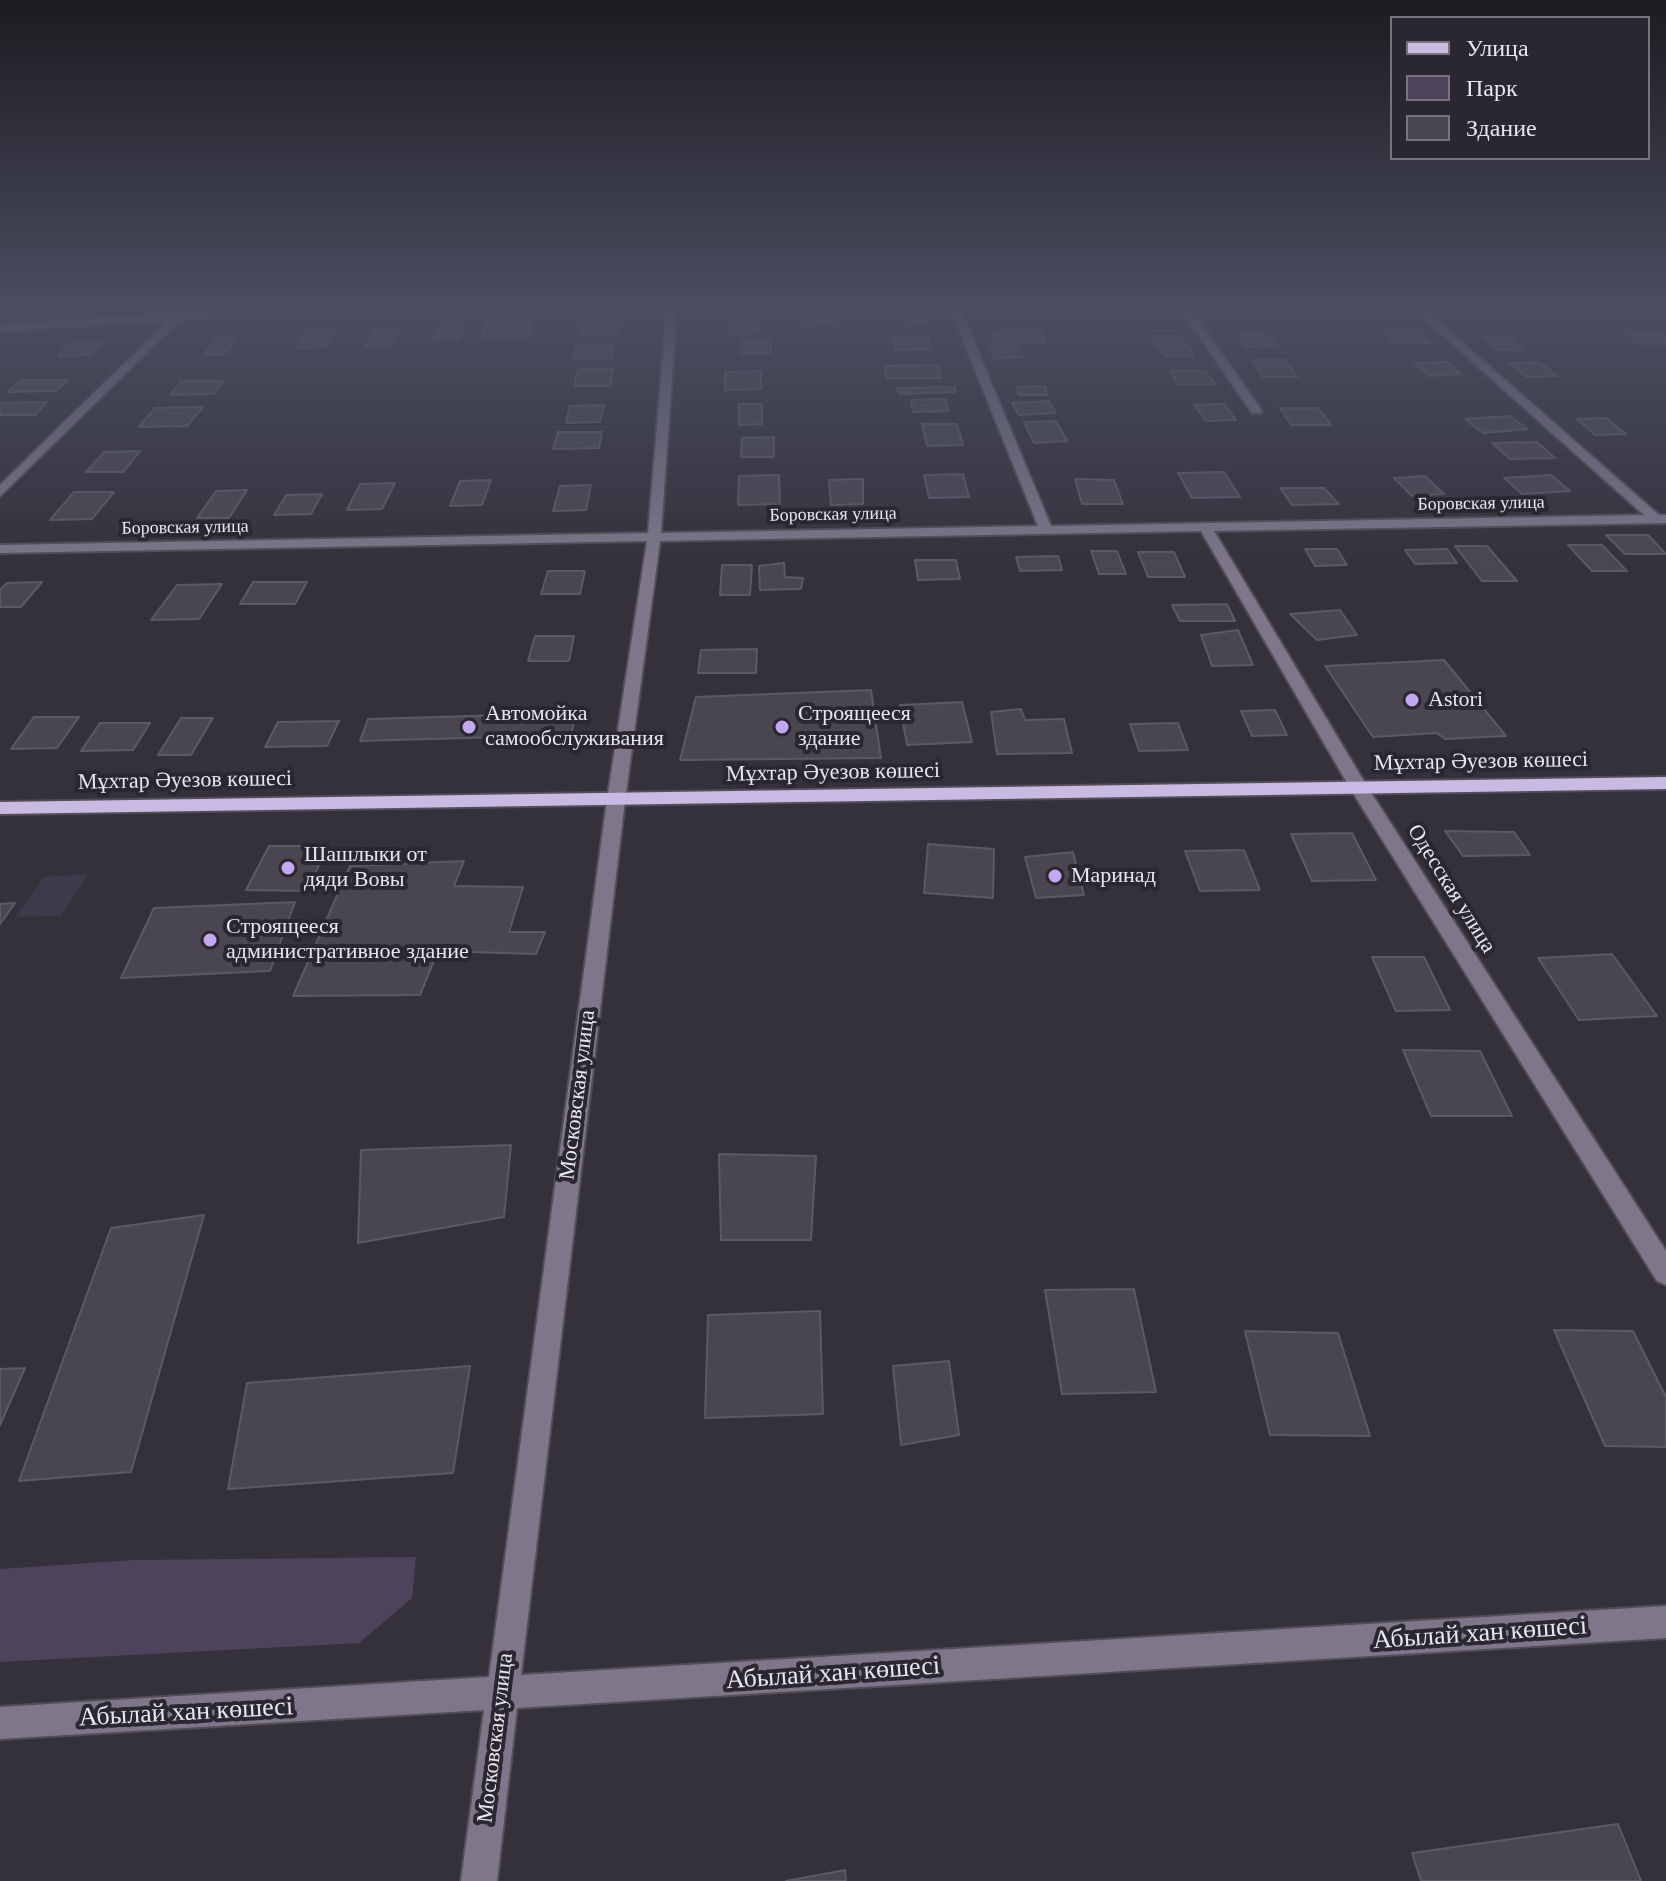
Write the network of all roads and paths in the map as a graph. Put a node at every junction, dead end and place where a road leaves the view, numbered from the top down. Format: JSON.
{"nodes":[{"id":1,"x":97,"y":396,"type":"edge"},
{"id":2,"x":665,"y":396,"type":"edge"},
{"id":3,"x":991,"y":396,"type":"edge"},
{"id":4,"x":1246,"y":396,"type":"edge"},
{"id":5,"x":1519,"y":396,"type":"edge"},
{"id":6,"x":1256,"y":411,"type":"dead end"},
{"id":7,"x":0,"y":492,"type":"edge"},
{"id":8,"x":1661,"y":519,"type":"edge"},
{"id":9,"x":1204,"y":525,"type":"junction"},
{"id":10,"x":1045,"y":528,"type":"junction"},
{"id":11,"x":654,"y":538,"type":"junction"},
{"id":12,"x":0,"y":549,"type":"edge"},
{"id":13,"x":1666,"y":783,"type":"edge"},
{"id":14,"x":1359,"y":788,"type":"junction"},
{"id":15,"x":616,"y":800,"type":"junction"},
{"id":16,"x":0,"y":808,"type":"edge"},
{"id":17,"x":1666,"y":1273,"type":"edge"},
{"id":18,"x":1666,"y":1622,"type":"edge"},
{"id":19,"x":502,"y":1695,"type":"junction"},
{"id":20,"x":0,"y":1723,"type":"edge"},
{"id":21,"x":479,"y":1881,"type":"edge"}],
"edges":[{"from":1,"to":7,"type":"street"},
{"from":2,"to":11,"type":"street","name":"Московская улица"},
{"from":3,"to":10,"type":"street"},
{"from":4,"to":6,"type":"street"},
{"from":5,"to":8,"type":"street"},
{"from":8,"to":9,"type":"street","name":"Боровская улица"},
{"from":9,"to":10,"type":"street","name":"Боровская улица"},
{"from":9,"to":14,"type":"street","name":"Одесская улица"},
{"from":10,"to":11,"type":"street","name":"Боровская улица"},
{"from":11,"to":12,"type":"street","name":"Боровская улица"},
{"from":11,"to":15,"type":"street","name":"Московская улица"},
{"from":13,"to":14,"type":"main road","name":"Мұхтар Әуезов көшесі"},
{"from":14,"to":15,"type":"main road","name":"Мұхтар Әуезов көшесі"},
{"from":14,"to":17,"type":"street","name":"Одесская улица"},
{"from":15,"to":16,"type":"main road","name":"Мұхтар Әуезов көшесі"},
{"from":15,"to":19,"type":"street","name":"Московская улица"},
{"from":18,"to":19,"type":"street","name":"Абылай хан көшесі"},
{"from":19,"to":20,"type":"street","name":"Абылай хан көшесі"},
{"from":19,"to":21,"type":"street","name":"Московская улица"}]}
